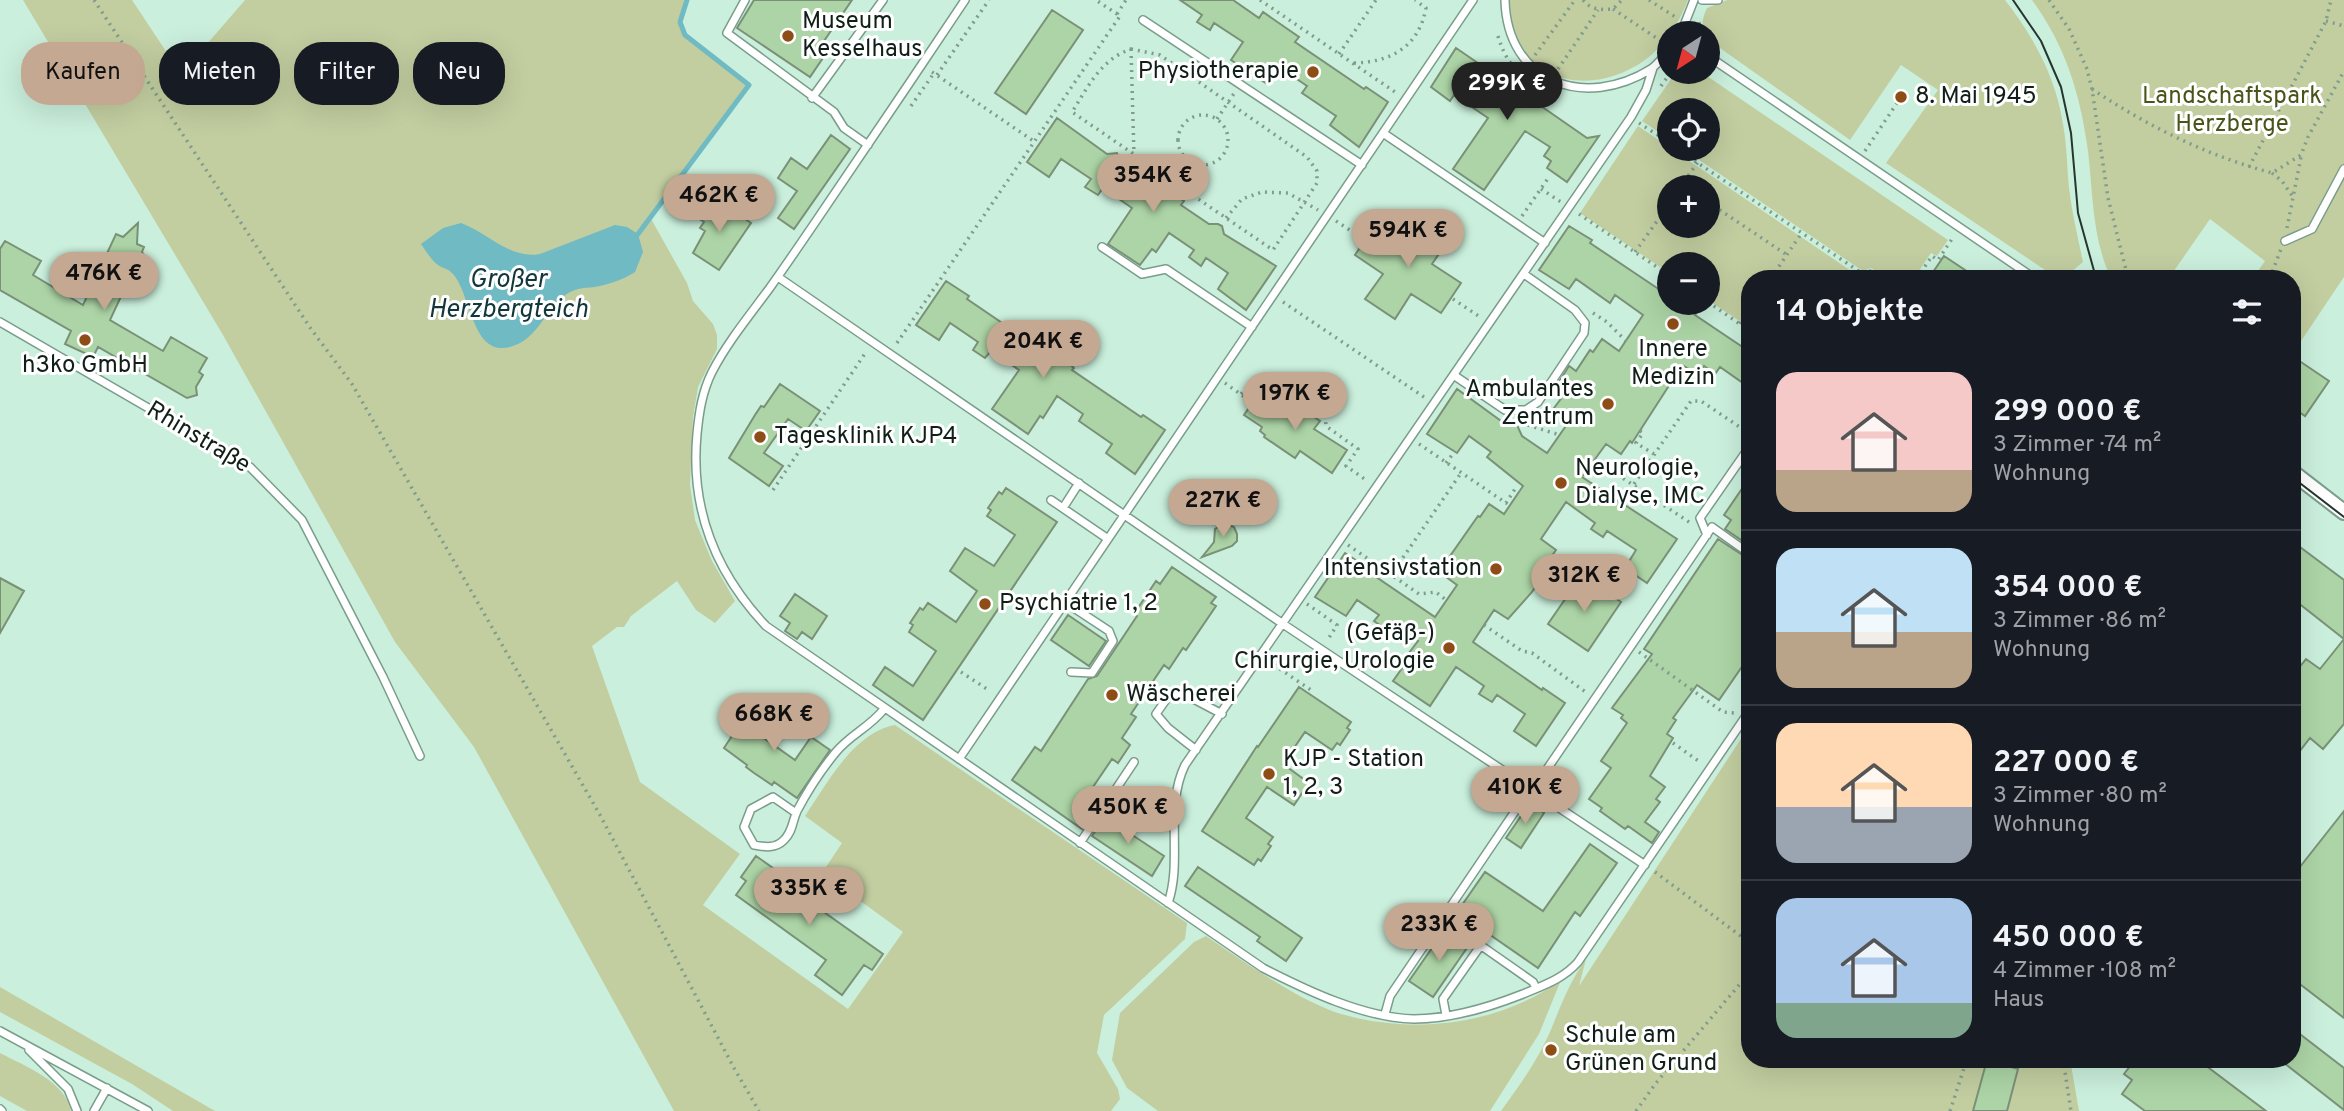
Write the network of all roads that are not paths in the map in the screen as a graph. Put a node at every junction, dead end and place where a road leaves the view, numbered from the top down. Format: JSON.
{"nodes":[{"id":1,"x":746,"y":0,"type":"edge"},
{"id":2,"x":883,"y":0,"type":"edge"},
{"id":3,"x":965,"y":0,"type":"edge"},
{"id":4,"x":1473,"y":0,"type":"edge"},
{"id":5,"x":1504,"y":0,"type":"edge"},
{"id":6,"x":1694,"y":0,"type":"edge"},
{"id":7,"x":1702,"y":0,"type":"edge"},
{"id":8,"x":1718,"y":0,"type":"edge"},
{"id":9,"x":1143,"y":20,"type":"dead end"},
{"id":10,"x":1687,"y":21,"type":"edge"},
{"id":11,"x":1657,"y":63,"type":"edge"},
{"id":12,"x":1720,"y":63,"type":"edge"},
{"id":13,"x":1653,"y":68,"type":"junction"},
{"id":14,"x":813,"y":98,"type":"junction"},
{"id":15,"x":1383,"y":133,"type":"junction"},
{"id":16,"x":868,"y":145,"type":"junction"},
{"id":17,"x":1362,"y":165,"type":"junction"},
{"id":18,"x":2344,"y":169,"type":"edge"},
{"id":19,"x":2285,"y":241,"type":"road end"},
{"id":20,"x":1545,"y":243,"type":"junction"},
{"id":21,"x":1102,"y":247,"type":"dead end"},
{"id":22,"x":2022,"y":270,"type":"edge"},
{"id":23,"x":1524,"y":275,"type":"junction"},
{"id":24,"x":778,"y":277,"type":"junction"},
{"id":25,"x":0,"y":322,"type":"edge"},
{"id":26,"x":1252,"y":327,"type":"junction"},
{"id":27,"x":1455,"y":376,"type":"junction"},
{"id":28,"x":1741,"y":459,"type":"edge"},
{"id":29,"x":2301,"y":479,"type":"edge"},
{"id":30,"x":1079,"y":484,"type":"junction"},
{"id":31,"x":1051,"y":500,"type":"dead end"},
{"id":32,"x":1063,"y":508,"type":"junction"},
{"id":33,"x":2344,"y":512,"type":"edge"},
{"id":34,"x":1125,"y":514,"type":"junction"},
{"id":35,"x":1707,"y":535,"type":"junction"},
{"id":36,"x":1108,"y":539,"type":"junction"},
{"id":37,"x":1741,"y":548,"type":"edge"},
{"id":38,"x":1065,"y":602,"type":"junction"},
{"id":39,"x":1283,"y":624,"type":"junction"},
{"id":40,"x":1071,"y":672,"type":"dead end"},
{"id":41,"x":884,"y":709,"type":"junction"},
{"id":42,"x":1222,"y":714,"type":"junction"},
{"id":43,"x":1741,"y":724,"type":"edge"},
{"id":44,"x":1196,"y":750,"type":"junction"},
{"id":45,"x":420,"y":756,"type":"dead end"},
{"id":46,"x":959,"y":760,"type":"junction"},
{"id":47,"x":1134,"y":762,"type":"dead end"},
{"id":48,"x":1530,"y":789,"type":"junction"},
{"id":49,"x":1107,"y":802,"type":"junction"},
{"id":50,"x":796,"y":813,"type":"junction"},
{"id":51,"x":1174,"y":824,"type":"junction"},
{"id":52,"x":1080,"y":843,"type":"junction"},
{"id":53,"x":1645,"y":865,"type":"junction"},
{"id":54,"x":1168,"y":903,"type":"junction"},
{"id":55,"x":1443,"y":919,"type":"junction"},
{"id":56,"x":1481,"y":945,"type":"junction"},
{"id":57,"x":1536,"y":988,"type":"junction"},
{"id":58,"x":1385,"y":1014,"type":"junction"},
{"id":59,"x":1446,"y":1015,"type":"junction"},
{"id":60,"x":0,"y":1031,"type":"edge"},
{"id":61,"x":21,"y":1042,"type":"junction"},
{"id":62,"x":107,"y":1088,"type":"junction"},
{"id":63,"x":77,"y":1111,"type":"edge"},
{"id":64,"x":94,"y":1111,"type":"edge"},
{"id":65,"x":148,"y":1111,"type":"edge"}],
"edges":[{"from":1,"to":14,"type":"lane"},
{"from":2,"to":14,"type":"lane"},
{"from":3,"to":16,"type":"lane"},
{"from":4,"to":15,"type":"lane"},
{"from":5,"to":13,"type":"lane"},
{"from":6,"to":10,"type":"lane"},
{"from":7,"to":8,"type":"lane"},
{"from":9,"to":17,"type":"lane"},
{"from":11,"to":13,"type":"lane"},
{"from":12,"to":22,"type":"lane"},
{"from":13,"to":20,"type":"lane"},
{"from":14,"to":16,"type":"lane"},
{"from":15,"to":17,"type":"lane"},
{"from":15,"to":20,"type":"lane"},
{"from":16,"to":24,"type":"lane"},
{"from":17,"to":26,"type":"lane"},
{"from":18,"to":19,"type":"lane"},
{"from":20,"to":23,"type":"lane"},
{"from":21,"to":26,"type":"lane"},
{"from":23,"to":27,"type":"lane"},
{"from":23,"to":27,"type":"lane"},
{"from":24,"to":30,"type":"lane"},
{"from":24,"to":41,"type":"lane"},
{"from":25,"to":45,"type":"lane","name":"Rhinstraße"},
{"from":26,"to":34,"type":"lane"},
{"from":27,"to":39,"type":"lane"},
{"from":28,"to":35,"type":"lane"},
{"from":29,"to":33,"type":"street"},
{"from":30,"to":32,"type":"lane"},
{"from":30,"to":34,"type":"lane"},
{"from":31,"to":32,"type":"lane"},
{"from":32,"to":36,"type":"lane"},
{"from":34,"to":36,"type":"lane"},
{"from":34,"to":39,"type":"lane"},
{"from":35,"to":37,"type":"lane"},
{"from":35,"to":48,"type":"lane"},
{"from":36,"to":38,"type":"lane"},
{"from":38,"to":40,"type":"lane"},
{"from":38,"to":46,"type":"lane"},
{"from":39,"to":42,"type":"lane"},
{"from":39,"to":48,"type":"lane"},
{"from":41,"to":46,"type":"lane"},
{"from":41,"to":50,"type":"lane"},
{"from":42,"to":44,"type":"lane"},
{"from":42,"to":44,"type":"lane"},
{"from":43,"to":53,"type":"lane"},
{"from":44,"to":51,"type":"lane"},
{"from":46,"to":52,"type":"lane"},
{"from":47,"to":49,"type":"lane"},
{"from":48,"to":53,"type":"lane"},
{"from":48,"to":55,"type":"lane"},
{"from":49,"to":51,"type":"lane"},
{"from":49,"to":52,"type":"lane"},
{"from":50,"to":50,"type":"lane"},
{"from":51,"to":54,"type":"lane"},
{"from":52,"to":54,"type":"lane"},
{"from":53,"to":57,"type":"lane"},
{"from":54,"to":58,"type":"lane"},
{"from":55,"to":56,"type":"lane"},
{"from":55,"to":58,"type":"lane"},
{"from":56,"to":57,"type":"lane"},
{"from":56,"to":59,"type":"lane"},
{"from":57,"to":59,"type":"lane"},
{"from":58,"to":59,"type":"lane"},
{"from":60,"to":61,"type":"lane"},
{"from":61,"to":62,"type":"lane"},
{"from":61,"to":63,"type":"lane"},
{"from":62,"to":64,"type":"lane"},
{"from":62,"to":65,"type":"lane"}]}
